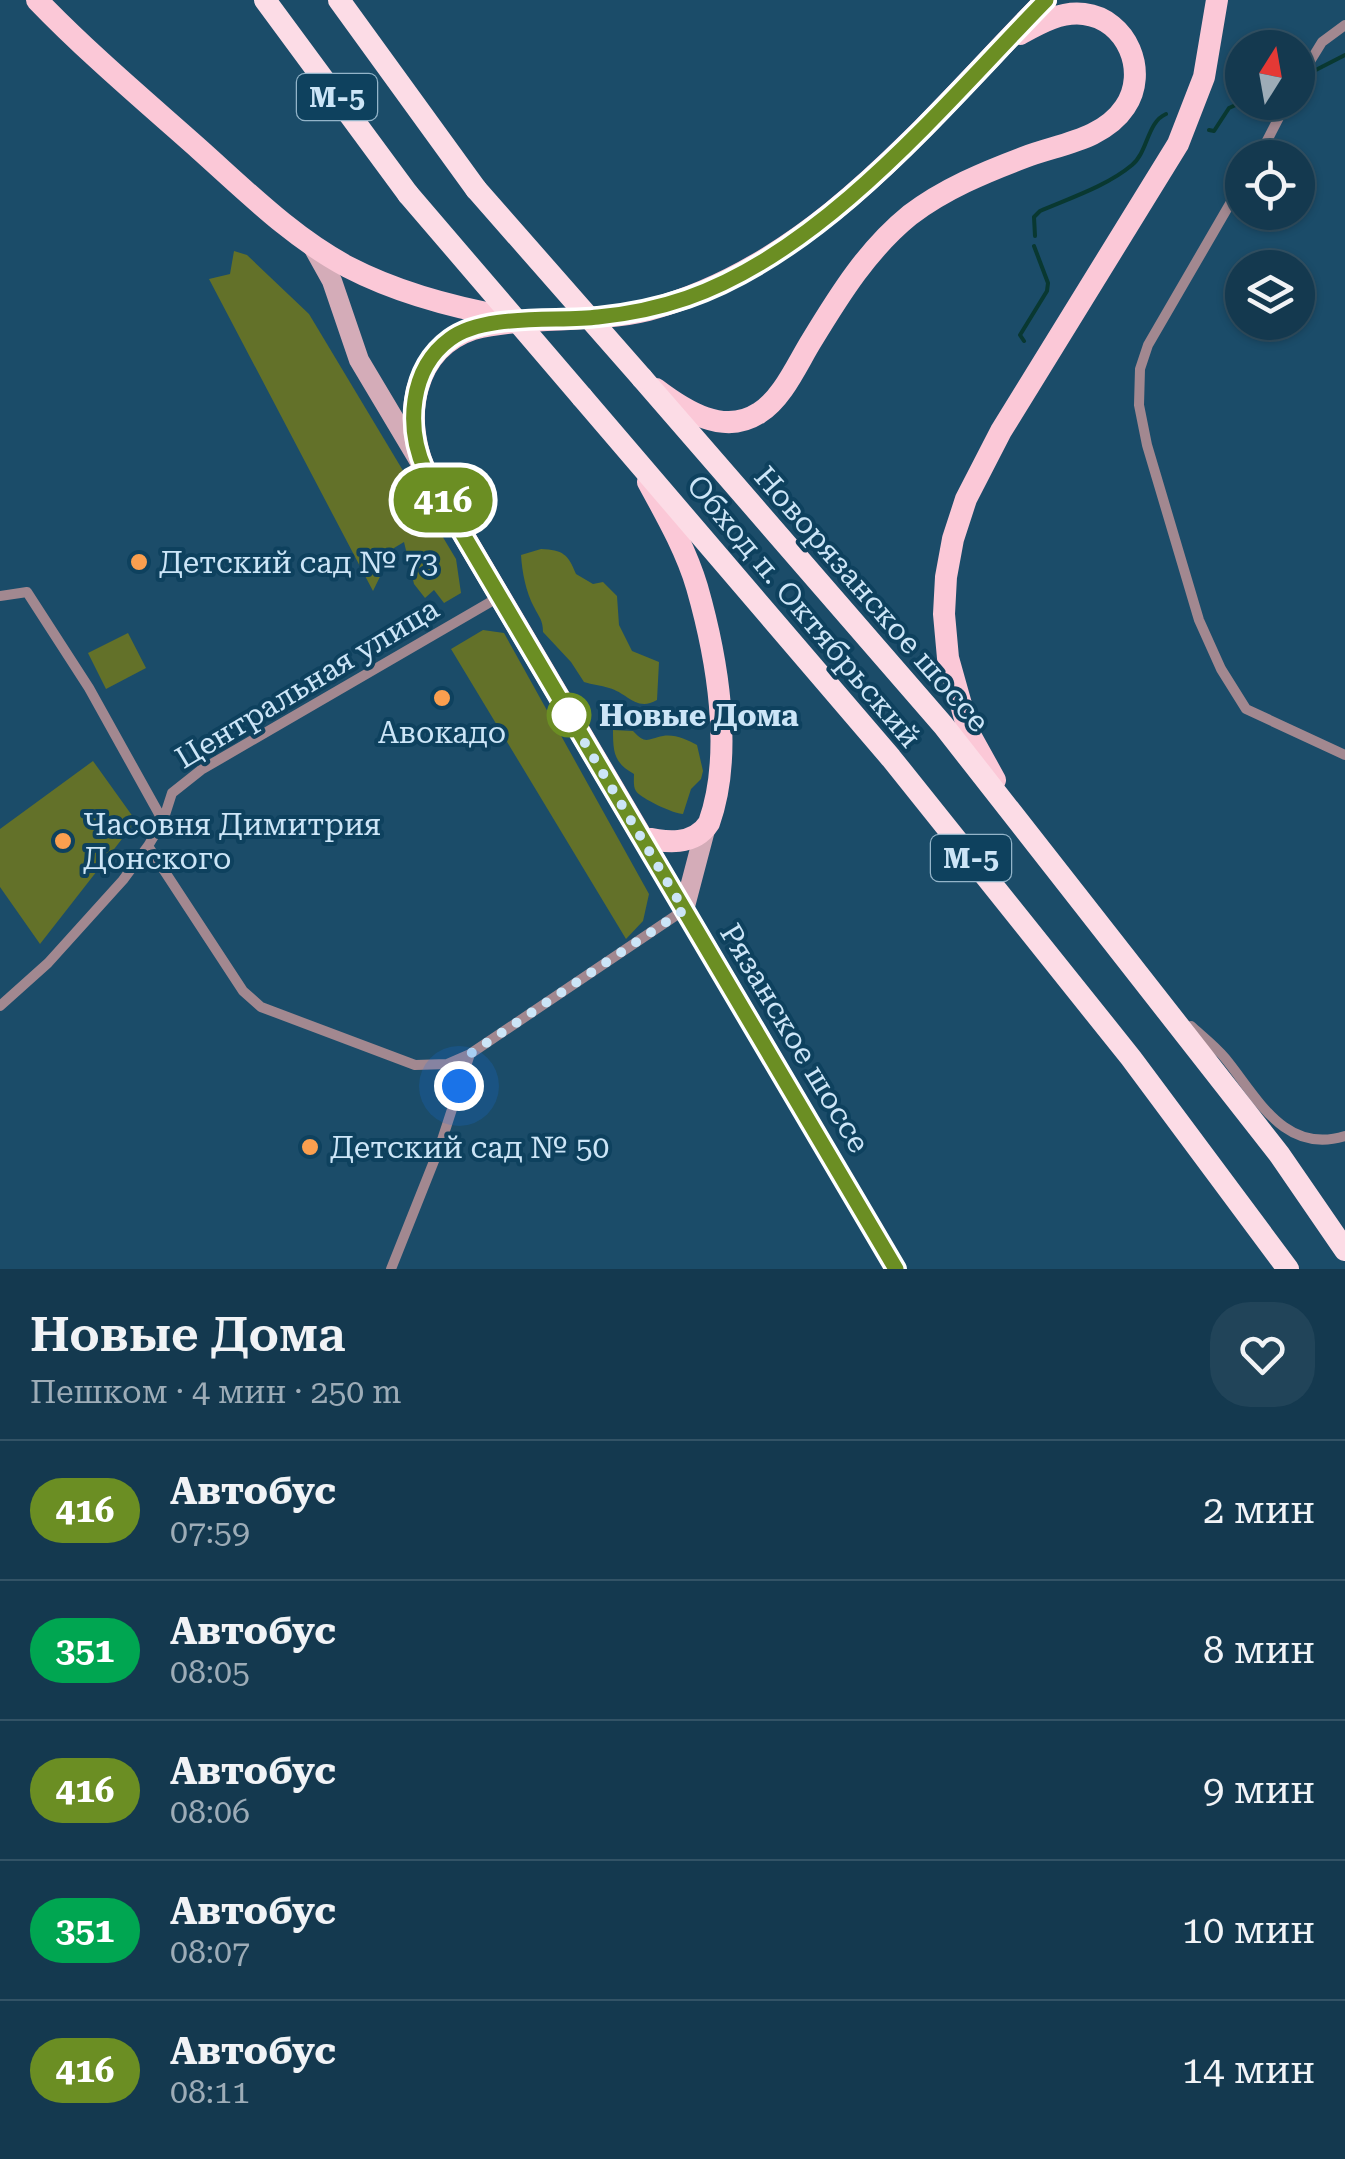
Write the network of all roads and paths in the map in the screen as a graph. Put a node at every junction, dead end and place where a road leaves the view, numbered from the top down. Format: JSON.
{"nodes":[{"id":1,"x":38,"y":0,"type":"edge"},
{"id":2,"x":266,"y":0,"type":"edge"},
{"id":3,"x":339,"y":0,"type":"edge"},
{"id":4,"x":1046,"y":0,"type":"edge"},
{"id":5,"x":1217,"y":0,"type":"edge"},
{"id":6,"x":1345,"y":25,"type":"edge"},
{"id":7,"x":1004,"y":42,"type":"junction"},
{"id":8,"x":1315,"y":53,"type":"edge"},
{"id":9,"x":1225,"y":213,"type":"edge"},
{"id":10,"x":311,"y":243,"type":"junction"},
{"id":11,"x":545,"y":320,"type":"junction"},
{"id":12,"x":642,"y":378,"type":"junction"},
{"id":13,"x":638,"y":461,"type":"junction"},
{"id":14,"x":425,"y":470,"type":"junction"},
{"id":15,"x":0,"y":596,"type":"edge"},
{"id":16,"x":500,"y":597,"type":"junction"},
{"id":17,"x":1345,"y":755,"type":"edge"},
{"id":18,"x":1011,"y":809,"type":"junction"},
{"id":19,"x":162,"y":821,"type":"junction"},
{"id":20,"x":705,"y":830,"type":"junction"},
{"id":21,"x":642,"y":837,"type":"junction"},
{"id":22,"x":148,"y":846,"type":"junction"},
{"id":23,"x":684,"y":910,"type":"junction"},
{"id":24,"x":1159,"y":998,"type":"junction"},
{"id":25,"x":0,"y":1006,"type":"edge"},
{"id":26,"x":470,"y":1054,"type":"junction"},
{"id":27,"x":1345,"y":1136,"type":"edge"},
{"id":28,"x":1345,"y":1250,"type":"edge"},
{"id":29,"x":390,"y":1269,"type":"edge"},
{"id":30,"x":896,"y":1269,"type":"edge"},
{"id":31,"x":1288,"y":1269,"type":"edge"}],
"edges":[{"from":1,"to":10,"type":"main road"},
{"from":2,"to":13,"type":"highway","name":"Обход п. Октябрьский","number":"М-5","bridge":true},
{"from":3,"to":12,"type":"highway","name":"Новорязанское шоссе","number":"М-5","bridge":true},
{"from":4,"to":7,"type":"main road"},
{"from":5,"to":18,"type":"main road"},
{"from":6,"to":8,"type":"street"},
{"from":7,"to":11,"type":"main road"},
{"from":7,"to":12,"type":"main road"},
{"from":9,"to":17,"type":"street"},
{"from":10,"to":11,"type":"main road"},
{"from":10,"to":14,"type":"main road"},
{"from":11,"to":14,"type":"main road"},
{"from":12,"to":18,"type":"highway","name":"Новорязанское шоссе","number":"М-5"},
{"from":13,"to":20,"type":"main road"},
{"from":13,"to":31,"type":"highway","name":"Обход п. Октябрьский","number":"М-5"},
{"from":14,"to":16,"type":"main road"},
{"from":15,"to":19,"type":"street"},
{"from":16,"to":19,"type":"street","name":"Центральная улица"},
{"from":16,"to":21,"type":"main road"},
{"from":18,"to":24,"type":"highway","name":"Новорязанское шоссе","number":"М-5"},
{"from":19,"to":22,"type":"street","name":"Центральная улица"},
{"from":20,"to":21,"type":"main road"},
{"from":20,"to":23,"type":"main road"},
{"from":21,"to":23,"type":"main road","name":"Рязанское шоссе"},
{"from":22,"to":25,"type":"street","name":"Центральная улица"},
{"from":22,"to":26,"type":"street"},
{"from":23,"to":26,"type":"street"},
{"from":23,"to":30,"type":"main road","name":"Рязанское шоссе"},
{"from":24,"to":27,"type":"street"},
{"from":24,"to":28,"type":"highway","name":"Новорязанское шоссе","number":"М-5"},
{"from":26,"to":29,"type":"street"}]}
